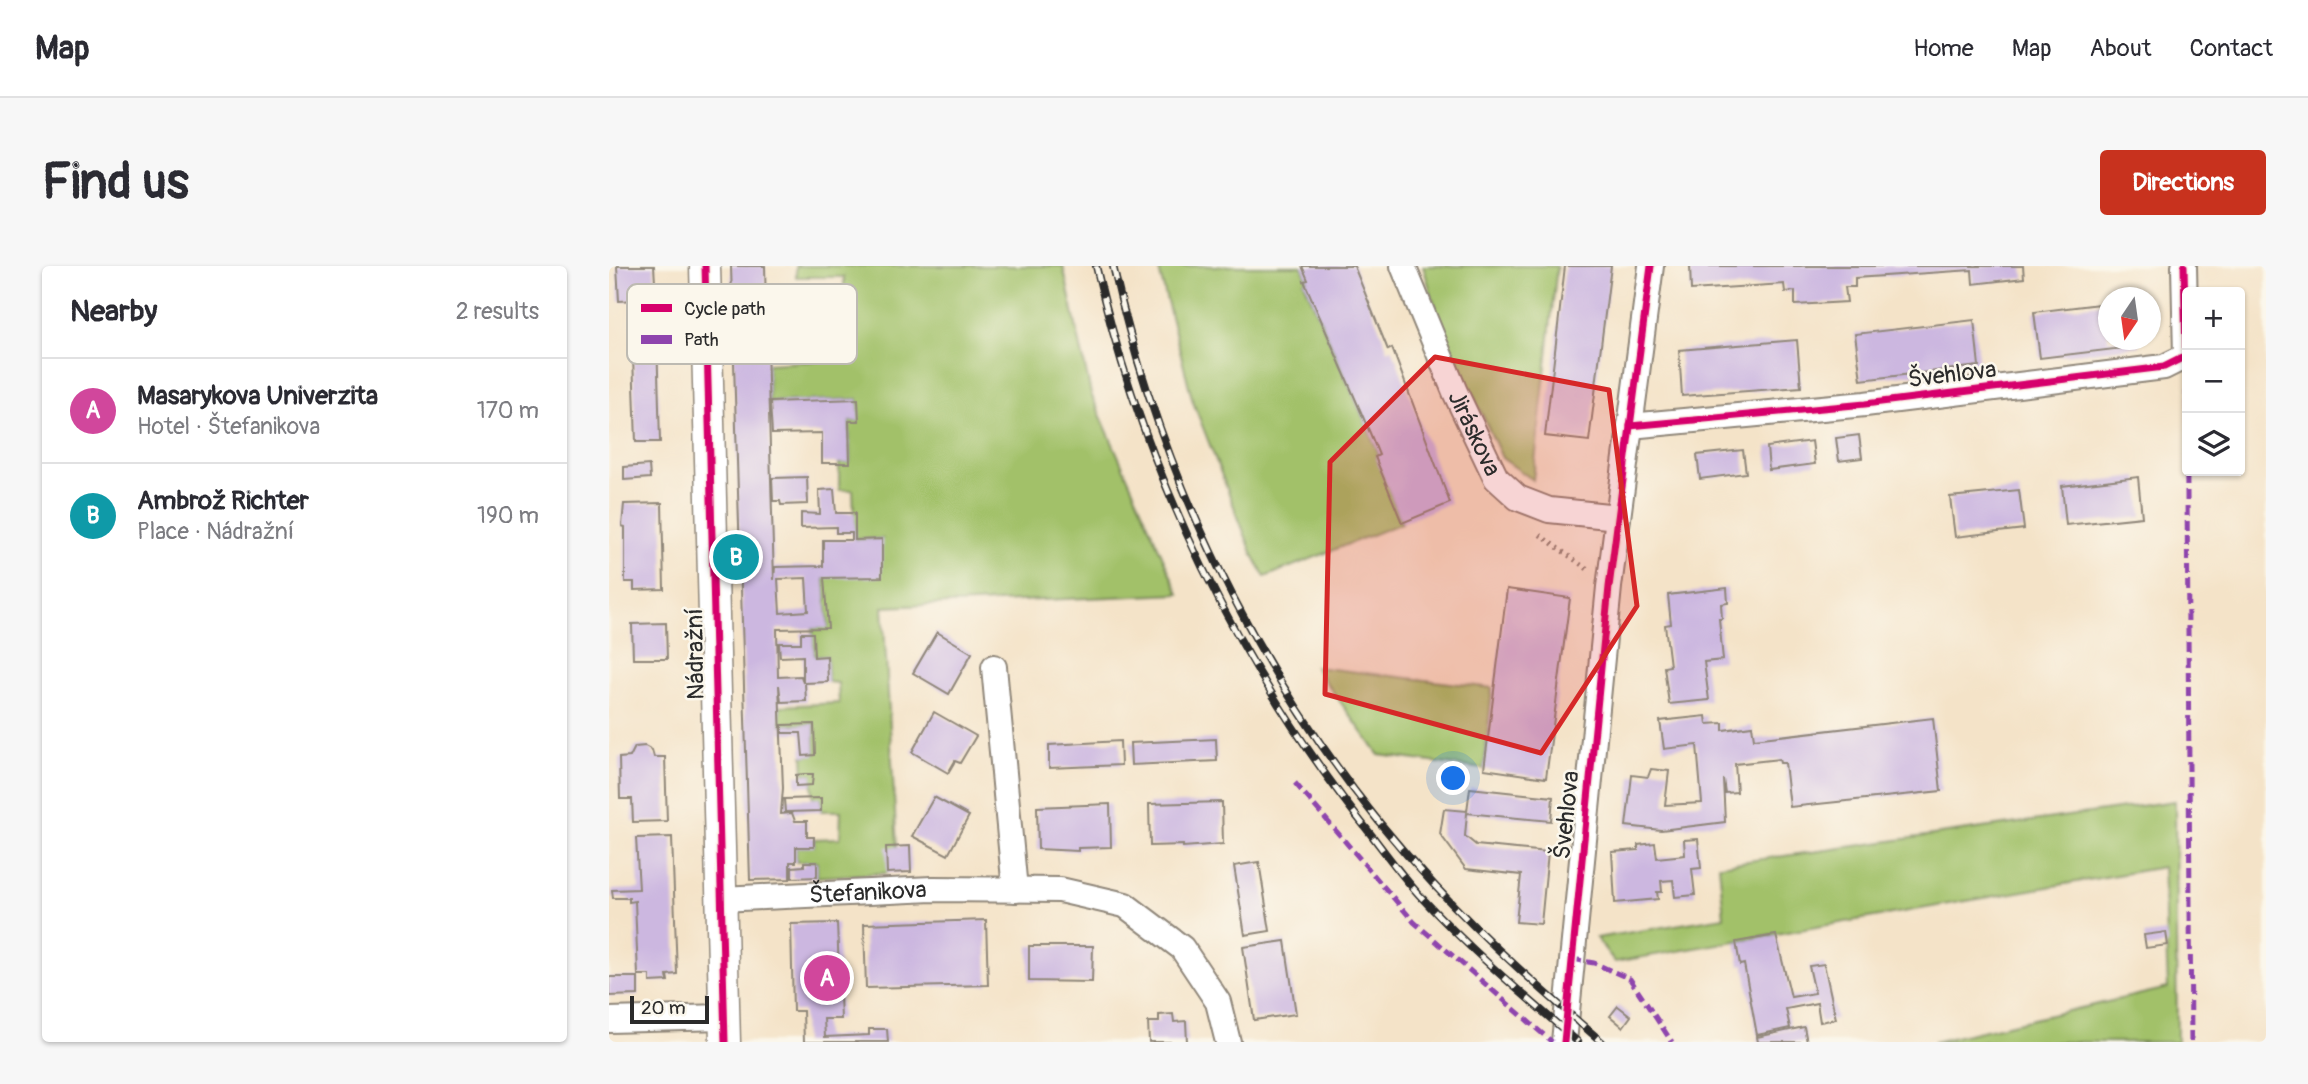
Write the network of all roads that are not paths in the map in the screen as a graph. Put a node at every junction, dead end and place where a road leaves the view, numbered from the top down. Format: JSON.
{"nodes":[{"id":1,"x":705,"y":266,"type":"edge"},
{"id":2,"x":1403,"y":266,"type":"edge"},
{"id":3,"x":1651,"y":266,"type":"edge"},
{"id":4,"x":2184,"y":266,"type":"edge"},
{"id":5,"x":705,"y":284,"type":"edge"},
{"id":6,"x":707,"y":364,"type":"edge"},
{"id":7,"x":1630,"y":426,"type":"junction"},
{"id":8,"x":1618,"y":517,"type":"junction"},
{"id":9,"x":994,"y":667,"type":"dead end"},
{"id":10,"x":1015,"y":890,"type":"junction"},
{"id":11,"x":721,"y":899,"type":"junction"},
{"id":12,"x":609,"y":1020,"type":"edge"},
{"id":13,"x":724,"y":1030,"type":"edge"},
{"id":14,"x":1228,"y":1042,"type":"edge"},
{"id":15,"x":1564,"y":1042,"type":"edge"}],
"edges":[{"from":1,"to":5,"type":"street","name":"Nádražní"},
{"from":2,"to":8,"type":"street","name":"Jiráskova"},
{"from":3,"to":7,"type":"street","name":"Švehlova"},
{"from":4,"to":7,"type":"street","name":"Švehlova"},
{"from":6,"to":11,"type":"street","name":"Nádražní"},
{"from":7,"to":8,"type":"street","name":"Švehlova"},
{"from":8,"to":15,"type":"street","name":"Švehlova"},
{"from":9,"to":10,"type":"street"},
{"from":10,"to":11,"type":"street","name":"Štefanikova"},
{"from":10,"to":14,"type":"street","name":"Štefanikova"},
{"from":11,"to":13,"type":"street","name":"Nádražní"},
{"from":12,"to":13,"type":"street"}]}
